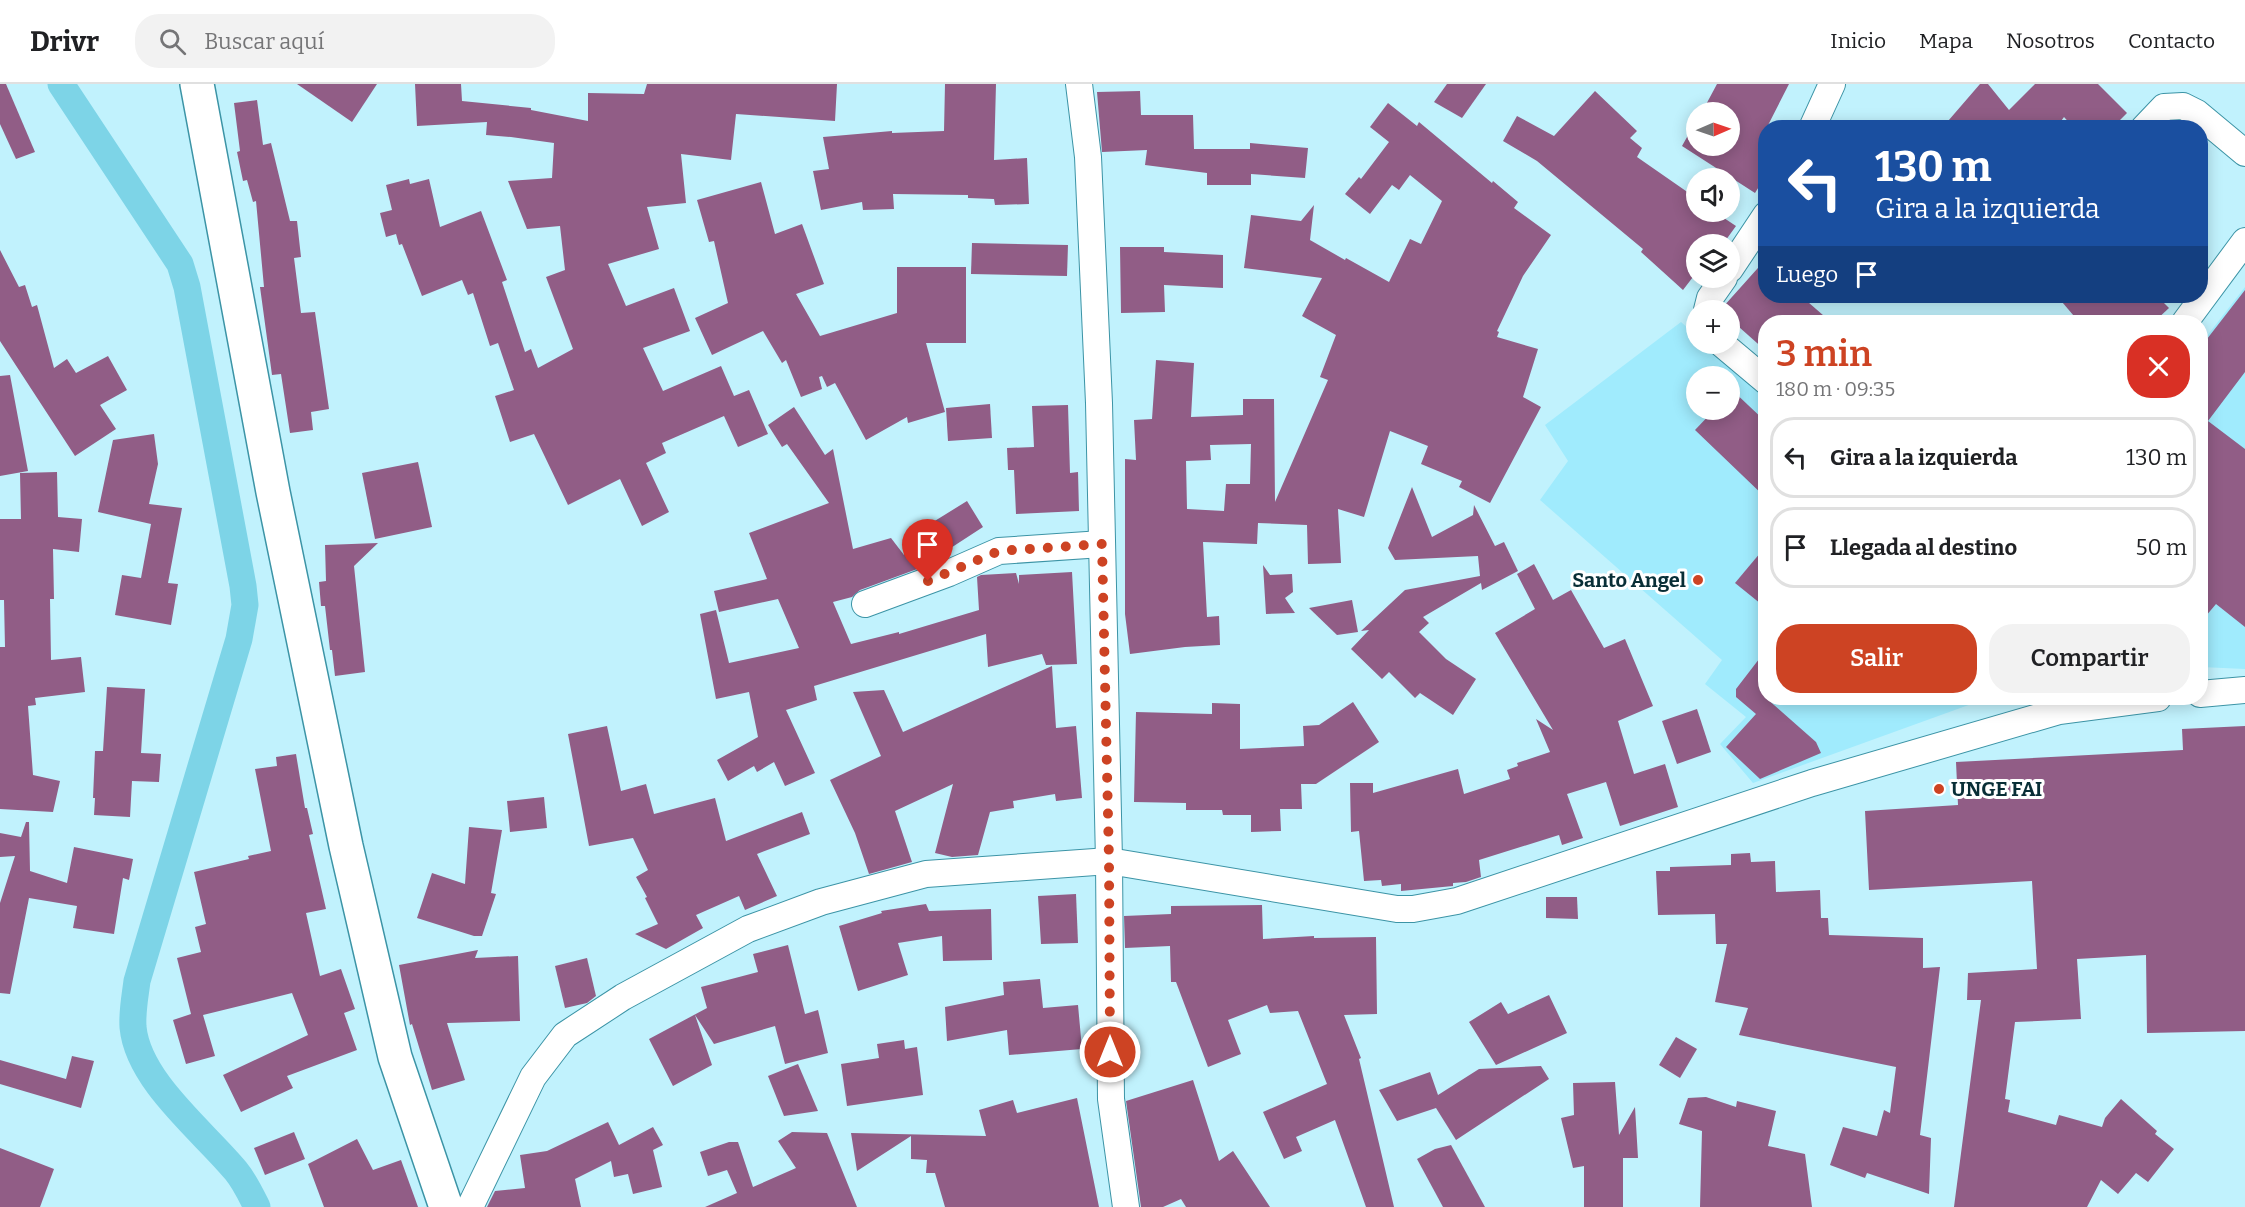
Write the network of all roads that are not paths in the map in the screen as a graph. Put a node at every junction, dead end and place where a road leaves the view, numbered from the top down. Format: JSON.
{"nodes":[{"id":1,"x":197,"y":84,"type":"edge"},
{"id":2,"x":1079,"y":84,"type":"edge"},
{"id":3,"x":1832,"y":84,"type":"edge"},
{"id":4,"x":1816,"y":120,"type":"edge"},
{"id":5,"x":2152,"y":120,"type":"edge"},
{"id":6,"x":2205,"y":120,"type":"edge"},
{"id":7,"x":2208,"y":122,"type":"edge"},
{"id":8,"x":2245,"y":153,"type":"edge"},
{"id":9,"x":1758,"y":227,"type":"edge"},
{"id":10,"x":2245,"y":240,"type":"edge"},
{"id":11,"x":1740,"y":254,"type":"edge"},
{"id":12,"x":2208,"y":291,"type":"edge"},
{"id":13,"x":1734,"y":354,"type":"edge"},
{"id":14,"x":1758,"y":374,"type":"edge"},
{"id":15,"x":1102,"y":544,"type":"junction"},
{"id":16,"x":865,"y":604,"type":"dead end"},
{"id":17,"x":2245,"y":690,"type":"edge"},
{"id":18,"x":2208,"y":693,"type":"edge"},
{"id":19,"x":2049,"y":706,"type":"edge"},
{"id":20,"x":1109,"y":861,"type":"junction"},
{"id":21,"x":446,"y":1207,"type":"edge"},
{"id":22,"x":470,"y":1207,"type":"edge"},
{"id":23,"x":1126,"y":1207,"type":"edge"}],
"edges":[{"from":1,"to":21,"type":"main road"},
{"from":2,"to":15,"type":"street"},
{"from":3,"to":4,"type":"street"},
{"from":5,"to":6,"type":"street"},
{"from":7,"to":8,"type":"street"},
{"from":9,"to":11,"type":"street"},
{"from":10,"to":12,"type":"street"},
{"from":13,"to":14,"type":"street"},
{"from":15,"to":16,"type":"street"},
{"from":15,"to":20,"type":"street"},
{"from":17,"to":18,"type":"street"},
{"from":19,"to":20,"type":"street"},
{"from":20,"to":22,"type":"street"},
{"from":20,"to":23,"type":"street"}]}
